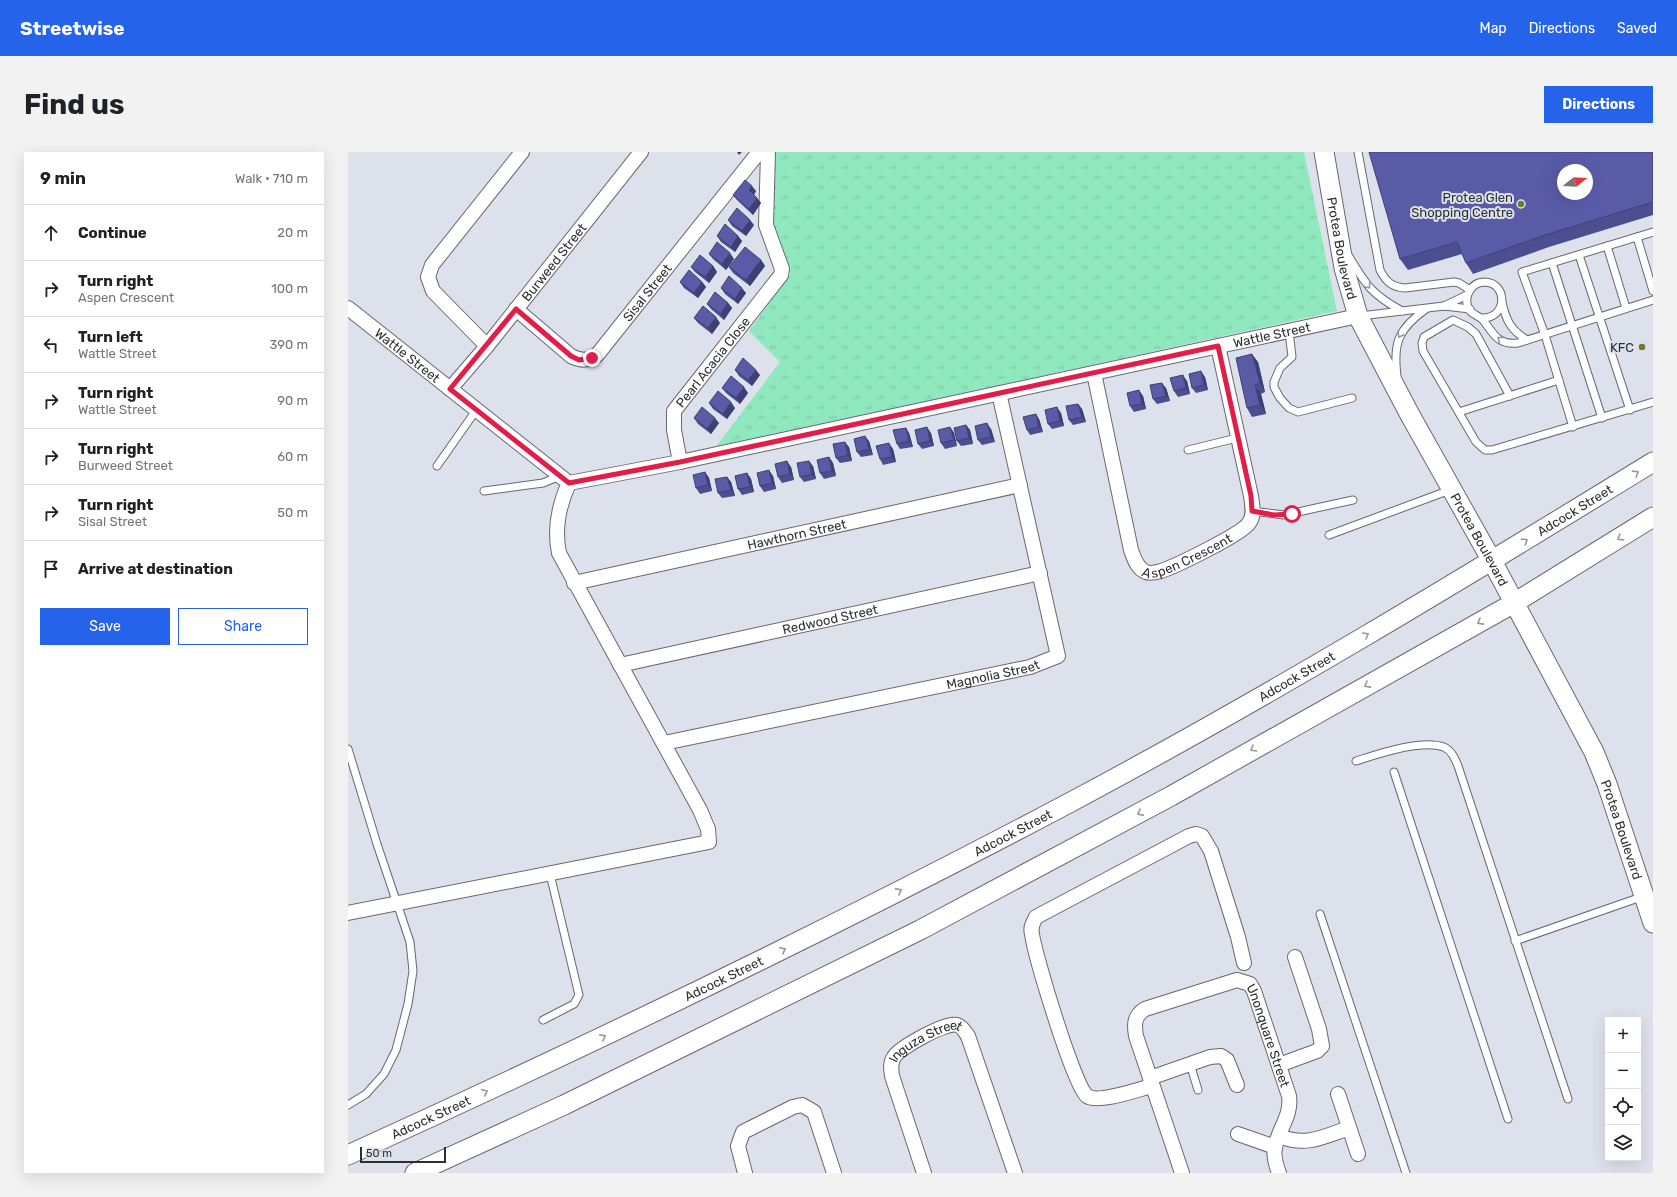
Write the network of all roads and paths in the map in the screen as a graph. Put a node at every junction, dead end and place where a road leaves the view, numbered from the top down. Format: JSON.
{"nodes":[{"id":1,"x":522,"y":152,"type":"edge"},
{"id":2,"x":642,"y":152,"type":"edge"},
{"id":3,"x":759,"y":152,"type":"edge"},
{"id":4,"x":768,"y":152,"type":"edge"},
{"id":5,"x":1324,"y":152,"type":"edge"},
{"id":6,"x":1358,"y":152,"type":"edge"},
{"id":7,"x":1653,"y":232,"type":"edge"},
{"id":8,"x":1637,"y":237,"type":"junction"},
{"id":9,"x":1339,"y":241,"type":"junction"},
{"id":10,"x":1607,"y":246,"type":"junction"},
{"id":11,"x":1579,"y":255,"type":"junction"},
{"id":12,"x":1552,"y":263,"type":"junction"},
{"id":13,"x":1653,"y":290,"type":"edge"},
{"id":14,"x":1469,"y":293,"type":"junction"},
{"id":15,"x":1653,"y":300,"type":"edge"},
{"id":16,"x":1502,"y":302,"type":"junction"},
{"id":17,"x":1444,"y":306,"type":"junction"},
{"id":18,"x":348,"y":308,"type":"edge"},
{"id":19,"x":1428,"y":308,"type":"junction"},
{"id":20,"x":1626,"y":308,"type":"junction"},
{"id":21,"x":516,"y":309,"type":"junction"},
{"id":22,"x":1470,"y":309,"type":"junction"},
{"id":23,"x":1402,"y":311,"type":"junction"},
{"id":24,"x":1358,"y":316,"type":"junction"},
{"id":25,"x":1600,"y":317,"type":"junction"},
{"id":26,"x":1481,"y":318,"type":"junction"},
{"id":27,"x":1572,"y":326,"type":"junction"},
{"id":28,"x":1290,"y":331,"type":"junction"},
{"id":29,"x":1545,"y":335,"type":"junction"},
{"id":30,"x":1527,"y":340,"type":"junction"},
{"id":31,"x":487,"y":346,"type":"junction"},
{"id":32,"x":1218,"y":346,"type":"junction"},
{"id":33,"x":1094,"y":373,"type":"junction"},
{"id":34,"x":1559,"y":380,"type":"junction"},
{"id":35,"x":450,"y":389,"type":"junction"},
{"id":36,"x":999,"y":393,"type":"junction"},
{"id":37,"x":1399,"y":395,"type":"junction"},
{"id":38,"x":1510,"y":396,"type":"junction"},
{"id":39,"x":1352,"y":398,"type":"dead end"},
{"id":40,"x":1653,"y":402,"type":"edge"},
{"id":41,"x":477,"y":408,"type":"junction"},
{"id":42,"x":1630,"y":410,"type":"junction"},
{"id":43,"x":1458,"y":412,"type":"junction"},
{"id":44,"x":1602,"y":418,"type":"junction"},
{"id":45,"x":1573,"y":427,"type":"junction"},
{"id":46,"x":1237,"y":438,"type":"junction"},
{"id":47,"x":1188,"y":450,"type":"dead end"},
{"id":48,"x":680,"y":462,"type":"junction"},
{"id":49,"x":1653,"y":462,"type":"edge"},
{"id":50,"x":437,"y":466,"type":"dead end"},
{"id":51,"x":565,"y":480,"type":"junction"},
{"id":52,"x":1020,"y":485,"type":"junction"},
{"id":53,"x":1452,"y":489,"type":"junction"},
{"id":54,"x":484,"y":491,"type":"dead end"},
{"id":55,"x":1353,"y":500,"type":"dead end"},
{"id":56,"x":1252,"y":511,"type":"junction"},
{"id":57,"x":1653,"y":517,"type":"edge"},
{"id":58,"x":1329,"y":535,"type":"dead end"},
{"id":59,"x":1492,"y":561,"type":"junction"},
{"id":60,"x":1040,"y":574,"type":"junction"},
{"id":61,"x":574,"y":583,"type":"junction"},
{"id":62,"x":1514,"y":603,"type":"junction"},
{"id":63,"x":620,"y":664,"type":"junction"},
{"id":64,"x":664,"y":744,"type":"junction"},
{"id":65,"x":348,"y":749,"type":"edge"},
{"id":66,"x":1356,"y":761,"type":"dead end"},
{"id":67,"x":1394,"y":772,"type":"dead end"},
{"id":68,"x":550,"y":874,"type":"junction"},
{"id":69,"x":1644,"y":896,"type":"junction"},
{"id":70,"x":396,"y":904,"type":"junction"},
{"id":71,"x":348,"y":913,"type":"edge"},
{"id":72,"x":1320,"y":914,"type":"dead end"},
{"id":73,"x":1653,"y":923,"type":"edge"},
{"id":74,"x":1515,"y":941,"type":"junction"},
{"id":75,"x":1295,"y":957,"type":"dead end"},
{"id":76,"x":1244,"y":963,"type":"dead end"},
{"id":77,"x":543,"y":1020,"type":"dead end"},
{"id":78,"x":1190,"y":1064,"type":"junction"},
{"id":79,"x":1279,"y":1065,"type":"junction"},
{"id":80,"x":1151,"y":1082,"type":"junction"},
{"id":81,"x":1236,"y":1085,"type":"dead end"},
{"id":82,"x":1198,"y":1090,"type":"dead end"},
{"id":83,"x":1338,"y":1094,"type":"dead end"},
{"id":84,"x":1568,"y":1099,"type":"dead end"},
{"id":85,"x":348,"y":1105,"type":"edge"},
{"id":86,"x":1508,"y":1119,"type":"dead end"},
{"id":87,"x":1349,"y":1128,"type":"junction"},
{"id":88,"x":1238,"y":1134,"type":"dead end"},
{"id":89,"x":1277,"y":1141,"type":"junction"},
{"id":90,"x":1358,"y":1154,"type":"dead end"},
{"id":91,"x":348,"y":1155,"type":"edge"},
{"id":92,"x":415,"y":1173,"type":"edge"},
{"id":93,"x":745,"y":1173,"type":"edge"},
{"id":94,"x":834,"y":1173,"type":"edge"},
{"id":95,"x":924,"y":1173,"type":"edge"},
{"id":96,"x":1015,"y":1173,"type":"edge"},
{"id":97,"x":1182,"y":1173,"type":"edge"},
{"id":98,"x":1279,"y":1173,"type":"edge"},
{"id":99,"x":1406,"y":1173,"type":"edge"}],
"edges":[{"from":1,"to":31,"type":"street"},
{"from":2,"to":21,"type":"street","name":"Burweed Street"},
{"from":3,"to":21,"type":"street","name":"Sisal Street"},
{"from":4,"to":48,"type":"street","name":"Pearl Acacia Close"},
{"from":5,"to":9,"type":"main road","name":"Protea Boulevard"},
{"from":6,"to":14,"type":"lane"},
{"from":7,"to":8,"type":"lane"},
{"from":8,"to":10,"type":"lane"},
{"from":8,"to":13,"type":"lane"},
{"from":9,"to":23,"type":"lane","one_way":true},
{"from":9,"to":24,"type":"main road","name":"Protea Boulevard"},
{"from":10,"to":11,"type":"lane"},
{"from":10,"to":20,"type":"lane"},
{"from":11,"to":12,"type":"lane"},
{"from":11,"to":25,"type":"lane"},
{"from":12,"to":27,"type":"lane"},
{"from":12,"to":29,"type":"lane"},
{"from":14,"to":16,"type":"lane"},
{"from":14,"to":17,"type":"lane"},
{"from":14,"to":22,"type":"lane"},
{"from":15,"to":20,"type":"lane"},
{"from":16,"to":26,"type":"lane"},
{"from":16,"to":30,"type":"lane"},
{"from":17,"to":19,"type":"lane"},
{"from":17,"to":22,"type":"lane"},
{"from":18,"to":35,"type":"street","name":"Wattle Street"},
{"from":19,"to":23,"type":"lane"},
{"from":19,"to":37,"type":"lane","one_way":true},
{"from":20,"to":25,"type":"lane"},
{"from":21,"to":31,"type":"street","name":"Burweed Street"},
{"from":22,"to":26,"type":"lane"},
{"from":23,"to":24,"type":"lane"},
{"from":24,"to":28,"type":"street","name":"Wattle Street"},
{"from":24,"to":37,"type":"main road","name":"Protea Boulevard"},
{"from":25,"to":27,"type":"lane"},
{"from":25,"to":42,"type":"lane"},
{"from":30,"to":26,"type":"lane","one_way":true},
{"from":27,"to":29,"type":"lane"},
{"from":27,"to":44,"type":"lane"},
{"from":28,"to":32,"type":"street","name":"Wattle Street"},
{"from":28,"to":39,"type":"lane"},
{"from":29,"to":30,"type":"lane"},
{"from":29,"to":34,"type":"lane"},
{"from":31,"to":35,"type":"street","name":"Burweed Street"},
{"from":32,"to":33,"type":"street","name":"Wattle Street"},
{"from":32,"to":46,"type":"street"},
{"from":33,"to":36,"type":"street","name":"Wattle Street"},
{"from":33,"to":56,"type":"street","name":"Aspen Crescent"},
{"from":34,"to":38,"type":"lane"},
{"from":34,"to":45,"type":"lane"},
{"from":35,"to":41,"type":"street","name":"Wattle Street"},
{"from":36,"to":48,"type":"street","name":"Wattle Street"},
{"from":36,"to":52,"type":"street","name":"Magnolia Street"},
{"from":37,"to":53,"type":"main road","name":"Protea Boulevard"},
{"from":38,"to":43,"type":"lane"},
{"from":38,"to":43,"type":"lane"},
{"from":40,"to":42,"type":"lane"},
{"from":41,"to":50,"type":"lane"},
{"from":41,"to":51,"type":"street","name":"Wattle Street"},
{"from":42,"to":44,"type":"lane"},
{"from":43,"to":45,"type":"lane"},
{"from":44,"to":45,"type":"lane"},
{"from":46,"to":47,"type":"lane"},
{"from":46,"to":56,"type":"street"},
{"from":48,"to":51,"type":"street","name":"Wattle Street"},
{"from":59,"to":49,"type":"main road","name":"Adcock Street","one_way":true},
{"from":51,"to":54,"type":"lane"},
{"from":51,"to":61,"type":"street"},
{"from":52,"to":60,"type":"street","name":"Magnolia Street"},
{"from":52,"to":61,"type":"street","name":"Hawthorn Street"},
{"from":53,"to":58,"type":"lane"},
{"from":53,"to":59,"type":"main road","name":"Protea Boulevard"},
{"from":55,"to":56,"type":"lane"},
{"from":57,"to":62,"type":"main road","one_way":true},
{"from":59,"to":62,"type":"main road","name":"Protea Boulevard"},
{"from":91,"to":59,"type":"main road","name":"Adcock Street","one_way":true},
{"from":60,"to":63,"type":"street","name":"Redwood Street"},
{"from":60,"to":64,"type":"street","name":"Magnolia Street"},
{"from":61,"to":63,"type":"street"},
{"from":62,"to":69,"type":"main road","name":"Protea Boulevard"},
{"from":62,"to":92,"type":"main road","one_way":true},
{"from":63,"to":64,"type":"street"},
{"from":64,"to":68,"type":"street"},
{"from":65,"to":70,"type":"lane"},
{"from":66,"to":74,"type":"lane"},
{"from":67,"to":86,"type":"lane"},
{"from":68,"to":70,"type":"street"},
{"from":68,"to":77,"type":"lane"},
{"from":69,"to":73,"type":"main road","name":"Protea Boulevard"},
{"from":69,"to":74,"type":"lane"},
{"from":70,"to":71,"type":"street"},
{"from":70,"to":85,"type":"lane"},
{"from":72,"to":99,"type":"lane"},
{"from":74,"to":84,"type":"lane"},
{"from":75,"to":79,"type":"street"},
{"from":76,"to":80,"type":"street"},
{"from":78,"to":80,"type":"street"},
{"from":78,"to":81,"type":"street"},
{"from":78,"to":82,"type":"lane"},
{"from":79,"to":80,"type":"street","name":"Unonquare Street"},
{"from":79,"to":89,"type":"street","name":"Unonquare Street"},
{"from":80,"to":97,"type":"street","name":"Unonquare Street"},
{"from":83,"to":87,"type":"street"},
{"from":87,"to":89,"type":"street"},
{"from":87,"to":90,"type":"street"},
{"from":88,"to":89,"type":"street"},
{"from":89,"to":98,"type":"street","name":"Unonquare Street"},
{"from":93,"to":94,"type":"street"},
{"from":95,"to":96,"type":"street","name":"Inguza Street"}]}
